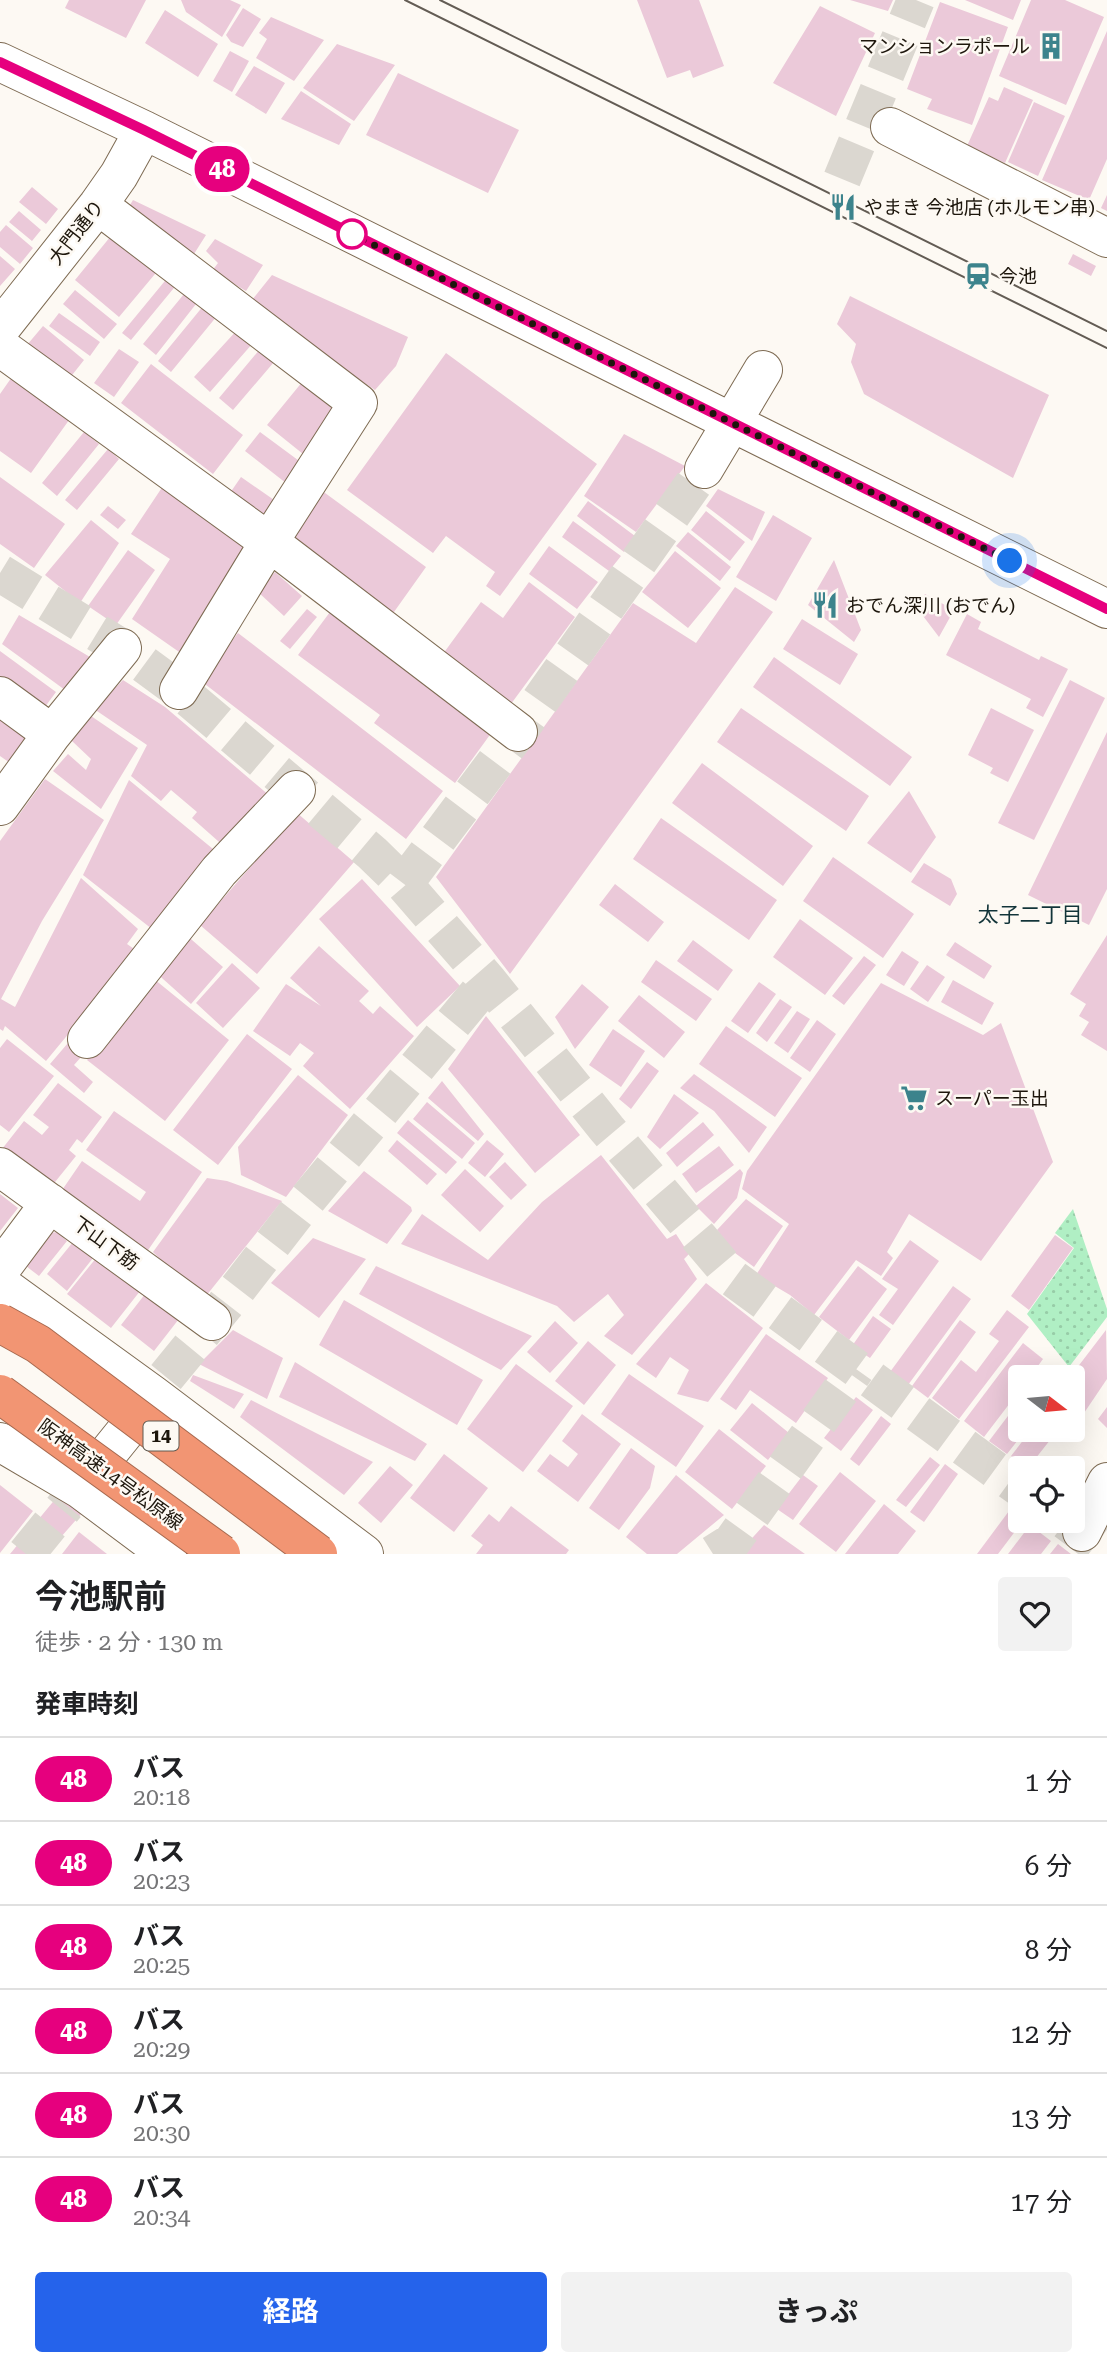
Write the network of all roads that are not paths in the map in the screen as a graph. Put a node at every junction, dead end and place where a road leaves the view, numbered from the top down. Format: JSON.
{"nodes":[{"id":1,"x":0,"y":62,"type":"edge"},
{"id":2,"x":890,"y":127,"type":"dead end"},
{"id":3,"x":144,"y":130,"type":"junction"},
{"id":4,"x":98,"y":205,"type":"junction"},
{"id":5,"x":1107,"y":238,"type":"edge"},
{"id":6,"x":0,"y":329,"type":"edge"},
{"id":7,"x":0,"y":347,"type":"edge"},
{"id":8,"x":763,"y":370,"type":"dead end"},
{"id":9,"x":733,"y":424,"type":"junction"},
{"id":10,"x":704,"y":469,"type":"tunnel mouth"},
{"id":11,"x":268,"y":542,"type":"junction"},
{"id":12,"x":1107,"y":609,"type":"edge"},
{"id":13,"x":122,"y":648,"type":"dead end"},
{"id":14,"x":179,"y":690,"type":"dead end"},
{"id":15,"x":0,"y":696,"type":"edge"},
{"id":16,"x":518,"y":732,"type":"dead end"},
{"id":17,"x":52,"y":734,"type":"junction"},
{"id":18,"x":296,"y":790,"type":"dead end"},
{"id":19,"x":0,"y":806,"type":"edge"},
{"id":20,"x":87,"y":1040,"type":"dead end"},
{"id":21,"x":0,"y":1167,"type":"edge"},
{"id":22,"x":50,"y":1203,"type":"junction"},
{"id":23,"x":0,"y":1270,"type":"edge"},
{"id":24,"x":0,"y":1284,"type":"edge"},
{"id":25,"x":212,"y":1321,"type":"dead end"},
{"id":26,"x":0,"y":1323,"type":"edge"},
{"id":27,"x":0,"y":1394,"type":"edge"},
{"id":28,"x":142,"y":1411,"type":"tunnel mouth"},
{"id":29,"x":0,"y":1442,"type":"edge"},
{"id":30,"x":92,"y":1473,"type":"tunnel mouth"},
{"id":31,"x":1107,"y":1482,"type":"edge"},
{"id":32,"x":1093,"y":1545,"type":"edge"},
{"id":33,"x":167,"y":1554,"type":"edge"},
{"id":34,"x":221,"y":1554,"type":"edge"},
{"id":35,"x":318,"y":1554,"type":"edge"},
{"id":36,"x":364,"y":1554,"type":"edge"}],
"edges":[{"from":1,"to":3,"type":"street"},
{"from":2,"to":5,"type":"street"},
{"from":3,"to":4,"type":"street","name":"大門通り"},
{"from":3,"to":9,"type":"street"},
{"from":4,"to":6,"type":"street","name":"大門通り"},
{"from":4,"to":11,"type":"street"},
{"from":7,"to":11,"type":"street"},
{"from":8,"to":9,"type":"street"},
{"from":9,"to":10,"type":"street"},
{"from":9,"to":12,"type":"street"},
{"from":11,"to":14,"type":"street"},
{"from":11,"to":16,"type":"street"},
{"from":13,"to":17,"type":"street"},
{"from":15,"to":17,"type":"street"},
{"from":17,"to":19,"type":"street"},
{"from":18,"to":20,"type":"street"},
{"from":21,"to":22,"type":"street","name":"下山下筋"},
{"from":22,"to":23,"type":"street"},
{"from":22,"to":25,"type":"street","name":"下山下筋"},
{"from":24,"to":36,"type":"street"},
{"from":26,"to":35,"type":"highway","number":"14","bridge":true},
{"from":27,"to":34,"type":"highway","name":"阪神高速14号松原線","bridge":true},
{"from":28,"to":30,"type":"street"},
{"from":29,"to":33,"type":"street"},
{"from":31,"to":32,"type":"street"}]}
